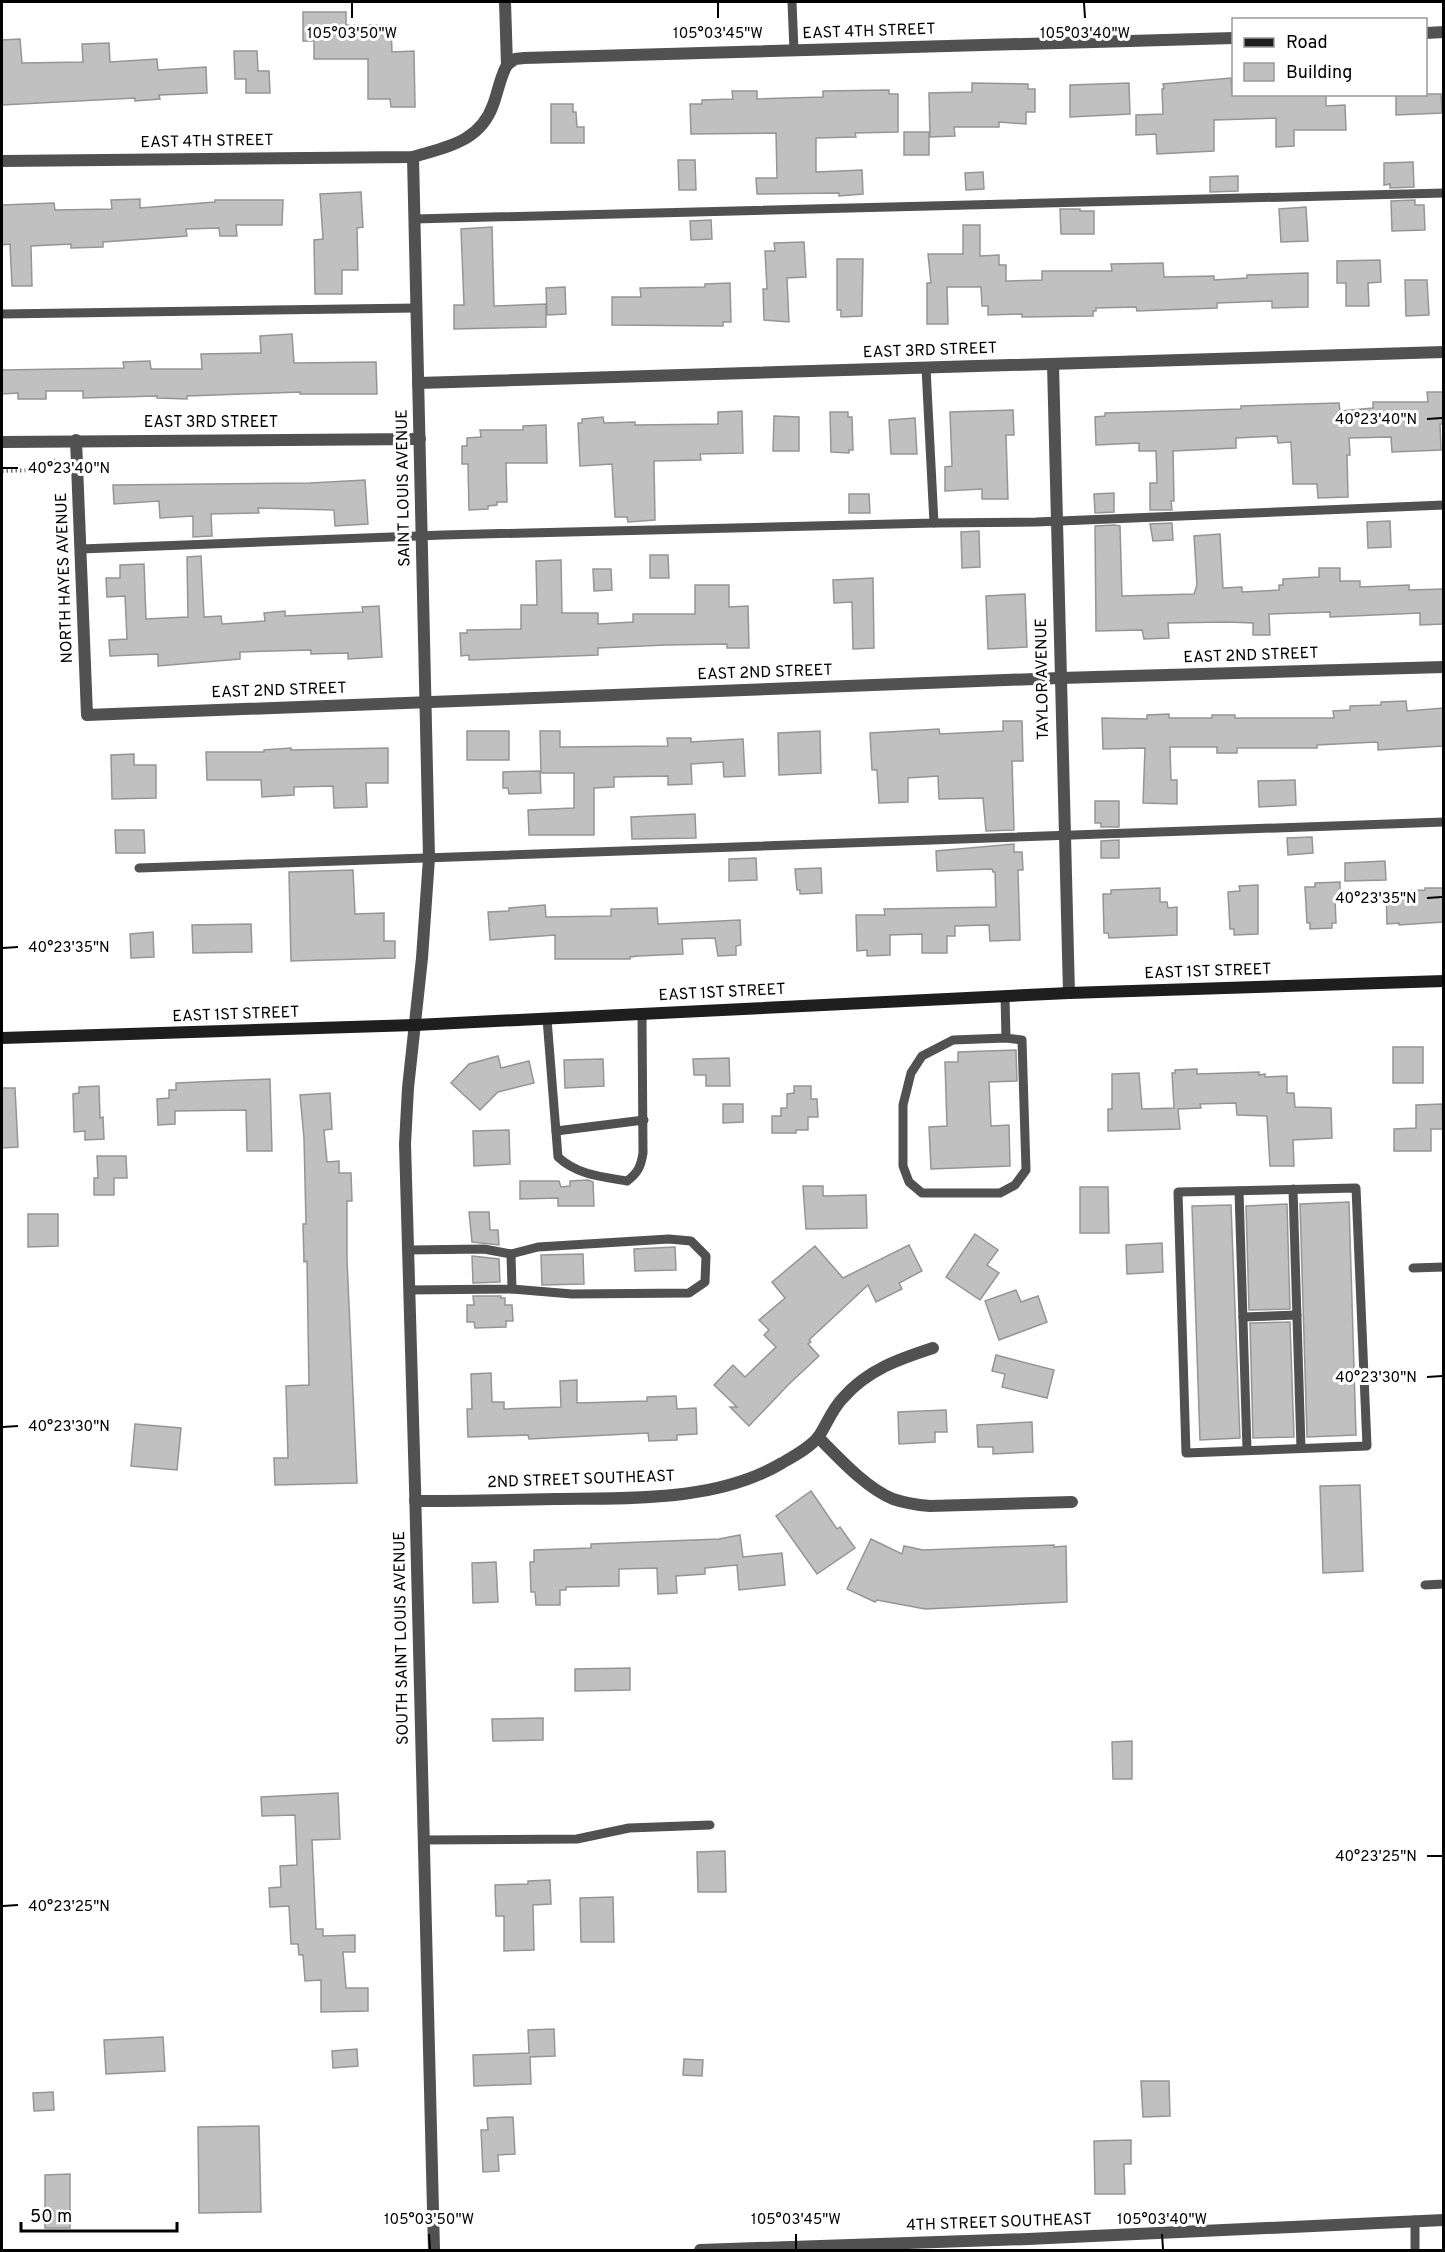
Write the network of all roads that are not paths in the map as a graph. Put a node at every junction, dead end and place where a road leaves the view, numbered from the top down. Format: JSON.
{"nodes":[{"id":1,"x":505,"y":2,"type":"edge"},
{"id":2,"x":792,"y":2,"type":"edge"},
{"id":3,"x":1443,"y":32,"type":"edge"},
{"id":4,"x":1427,"y":33,"type":"edge"},
{"id":5,"x":1232,"y":38,"type":"edge"},
{"id":6,"x":794,"y":51,"type":"junction"},
{"id":7,"x":507,"y":65,"type":"junction"},
{"id":8,"x":413,"y":157,"type":"junction"},
{"id":9,"x":2,"y":160,"type":"edge"},
{"id":10,"x":1443,"y":193,"type":"edge"},
{"id":11,"x":414,"y":219,"type":"junction"},
{"id":12,"x":417,"y":308,"type":"junction"},
{"id":13,"x":2,"y":314,"type":"edge"},
{"id":14,"x":1443,"y":352,"type":"edge"},
{"id":15,"x":1053,"y":364,"type":"junction"},
{"id":16,"x":926,"y":368,"type":"junction"},
{"id":17,"x":418,"y":383,"type":"junction"},
{"id":18,"x":420,"y":439,"type":"junction"},
{"id":19,"x":76,"y":440,"type":"junction"},
{"id":20,"x":2,"y":442,"type":"edge"},
{"id":21,"x":1443,"y":505,"type":"edge"},
{"id":22,"x":1056,"y":521,"type":"junction"},
{"id":23,"x":934,"y":523,"type":"junction"},
{"id":24,"x":422,"y":535,"type":"junction"},
{"id":25,"x":81,"y":549,"type":"junction"},
{"id":26,"x":1443,"y":667,"type":"edge"},
{"id":27,"x":1060,"y":678,"type":"junction"},
{"id":28,"x":425,"y":702,"type":"junction"},
{"id":29,"x":87,"y":715,"type":"joint"},
{"id":30,"x":1443,"y":822,"type":"edge"},
{"id":31,"x":1064,"y":836,"type":"junction"},
{"id":32,"x":429,"y":858,"type":"junction"},
{"id":33,"x":139,"y":868,"type":"dead end"},
{"id":34,"x":1443,"y":981,"type":"edge"},
{"id":35,"x":1069,"y":993,"type":"junction"},
{"id":36,"x":1005,"y":996,"type":"junction"},
{"id":37,"x":642,"y":1014,"type":"junction"},
{"id":38,"x":547,"y":1019,"type":"junction"},
{"id":39,"x":415,"y":1025,"type":"junction"},
{"id":40,"x":2,"y":1038,"type":"edge"},
{"id":41,"x":1006,"y":1038,"type":"junction"},
{"id":42,"x":644,"y":1120,"type":"junction"},
{"id":43,"x":556,"y":1131,"type":"junction"},
{"id":44,"x":1293,"y":1189,"type":"junction"},
{"id":45,"x":1239,"y":1191,"type":"junction"},
{"id":46,"x":409,"y":1250,"type":"junction"},
{"id":47,"x":511,"y":1254,"type":"junction"},
{"id":48,"x":1443,"y":1267,"type":"edge"},
{"id":49,"x":1413,"y":1268,"type":"dead end"},
{"id":50,"x":512,"y":1289,"type":"junction"},
{"id":51,"x":409,"y":1290,"type":"junction"},
{"id":52,"x":1297,"y":1315,"type":"junction"},
{"id":53,"x":1243,"y":1317,"type":"junction"},
{"id":54,"x":933,"y":1348,"type":"dead end"},
{"id":55,"x":818,"y":1437,"type":"junction"},
{"id":56,"x":1300,"y":1448,"type":"junction"},
{"id":57,"x":1246,"y":1450,"type":"junction"},
{"id":58,"x":415,"y":1501,"type":"junction"},
{"id":59,"x":1072,"y":1502,"type":"dead end"},
{"id":60,"x":1443,"y":1584,"type":"edge"},
{"id":61,"x":1425,"y":1585,"type":"dead end"},
{"id":62,"x":710,"y":1825,"type":"dead end"},
{"id":63,"x":424,"y":1840,"type":"junction"},
{"id":64,"x":1414,"y":2220,"type":"junction"},
{"id":65,"x":1443,"y":2220,"type":"edge"},
{"id":66,"x":855,"y":2248,"type":"edge"},
{"id":67,"x":434,"y":2250,"type":"edge"},
{"id":68,"x":700,"y":2250,"type":"edge"},
{"id":69,"x":1415,"y":2250,"type":"edge"}],
"edges":[{"from":1,"to":7,"type":"street"},
{"from":2,"to":6,"type":"lane"},
{"from":3,"to":4,"type":"street"},
{"from":5,"to":6,"type":"street","name":"EAST 4TH STREET"},
{"from":6,"to":7,"type":"street","name":"EAST 4TH STREET"},
{"from":7,"to":8,"type":"street"},
{"from":8,"to":9,"type":"street","name":"EAST 4TH STREET"},
{"from":8,"to":11,"type":"street","name":"SAINT LOUIS AVENUE"},
{"from":10,"to":11,"type":"lane"},
{"from":11,"to":12,"type":"street","name":"SAINT LOUIS AVENUE"},
{"from":12,"to":13,"type":"lane"},
{"from":12,"to":17,"type":"street","name":"SAINT LOUIS AVENUE"},
{"from":14,"to":15,"type":"street","name":"EAST 3RD STREET"},
{"from":15,"to":16,"type":"street","name":"EAST 3RD STREET"},
{"from":15,"to":22,"type":"street","name":"TAYLOR AVENUE"},
{"from":16,"to":17,"type":"street","name":"EAST 3RD STREET"},
{"from":16,"to":23,"type":"lane"},
{"from":17,"to":18,"type":"street","name":"SAINT LOUIS AVENUE"},
{"from":18,"to":19,"type":"street","name":"EAST 3RD STREET"},
{"from":18,"to":24,"type":"street","name":"SAINT LOUIS AVENUE"},
{"from":19,"to":20,"type":"street","name":"EAST 3RD STREET"},
{"from":19,"to":25,"type":"street","name":"NORTH HAYES AVENUE"},
{"from":21,"to":22,"type":"lane"},
{"from":22,"to":23,"type":"lane"},
{"from":22,"to":27,"type":"street","name":"TAYLOR AVENUE"},
{"from":23,"to":24,"type":"lane"},
{"from":24,"to":25,"type":"lane"},
{"from":24,"to":28,"type":"street","name":"SAINT LOUIS AVENUE"},
{"from":25,"to":29,"type":"street","name":"NORTH HAYES AVENUE"},
{"from":26,"to":27,"type":"street","name":"EAST 2ND STREET"},
{"from":27,"to":28,"type":"street","name":"EAST 2ND STREET"},
{"from":27,"to":31,"type":"street","name":"TAYLOR AVENUE"},
{"from":28,"to":29,"type":"street","name":"EAST 2ND STREET"},
{"from":28,"to":32,"type":"street","name":"SAINT LOUIS AVENUE"},
{"from":30,"to":31,"type":"lane"},
{"from":31,"to":32,"type":"lane"},
{"from":31,"to":35,"type":"street","name":"TAYLOR AVENUE"},
{"from":32,"to":33,"type":"lane"},
{"from":32,"to":39,"type":"street","name":"SAINT LOUIS AVENUE"},
{"from":34,"to":35,"type":"main road","name":"EAST 1ST STREET"},
{"from":35,"to":36,"type":"main road","name":"EAST 1ST STREET"},
{"from":36,"to":37,"type":"main road","name":"EAST 1ST STREET"},
{"from":36,"to":41,"type":"lane"},
{"from":37,"to":38,"type":"main road","name":"EAST 1ST STREET"},
{"from":37,"to":42,"type":"lane"},
{"from":38,"to":39,"type":"main road","name":"EAST 1ST STREET"},
{"from":38,"to":43,"type":"lane"},
{"from":39,"to":40,"type":"main road","name":"EAST 1ST STREET"},
{"from":39,"to":46,"type":"street","name":"SOUTH SAINT LOUIS AVENUE"},
{"from":41,"to":41,"type":"lane"},
{"from":42,"to":43,"type":"lane"},
{"from":42,"to":43,"type":"lane"},
{"from":44,"to":45,"type":"lane"},
{"from":44,"to":52,"type":"lane"},
{"from":44,"to":56,"type":"lane"},
{"from":45,"to":53,"type":"lane"},
{"from":45,"to":57,"type":"lane"},
{"from":46,"to":47,"type":"lane"},
{"from":46,"to":51,"type":"street","name":"SOUTH SAINT LOUIS AVENUE"},
{"from":47,"to":50,"type":"lane"},
{"from":47,"to":50,"type":"lane"},
{"from":48,"to":49,"type":"lane"},
{"from":50,"to":51,"type":"lane"},
{"from":51,"to":58,"type":"street","name":"SOUTH SAINT LOUIS AVENUE"},
{"from":52,"to":53,"type":"lane"},
{"from":52,"to":56,"type":"lane"},
{"from":53,"to":57,"type":"lane"},
{"from":54,"to":55,"type":"street"},
{"from":55,"to":58,"type":"street","name":"2ND STREET SOUTHEAST"},
{"from":55,"to":59,"type":"street"},
{"from":56,"to":57,"type":"lane"},
{"from":58,"to":63,"type":"street","name":"SOUTH SAINT LOUIS AVENUE"},
{"from":60,"to":61,"type":"lane"},
{"from":62,"to":63,"type":"lane"},
{"from":63,"to":67,"type":"street","name":"SOUTH SAINT LOUIS AVENUE"},
{"from":64,"to":65,"type":"street","name":"4TH STREET SOUTHEAST"},
{"from":64,"to":66,"type":"street","name":"4TH STREET SOUTHEAST"},
{"from":64,"to":69,"type":"lane"},
{"from":66,"to":68,"type":"street","name":"4TH STREET SOUTHEAST"}]}
